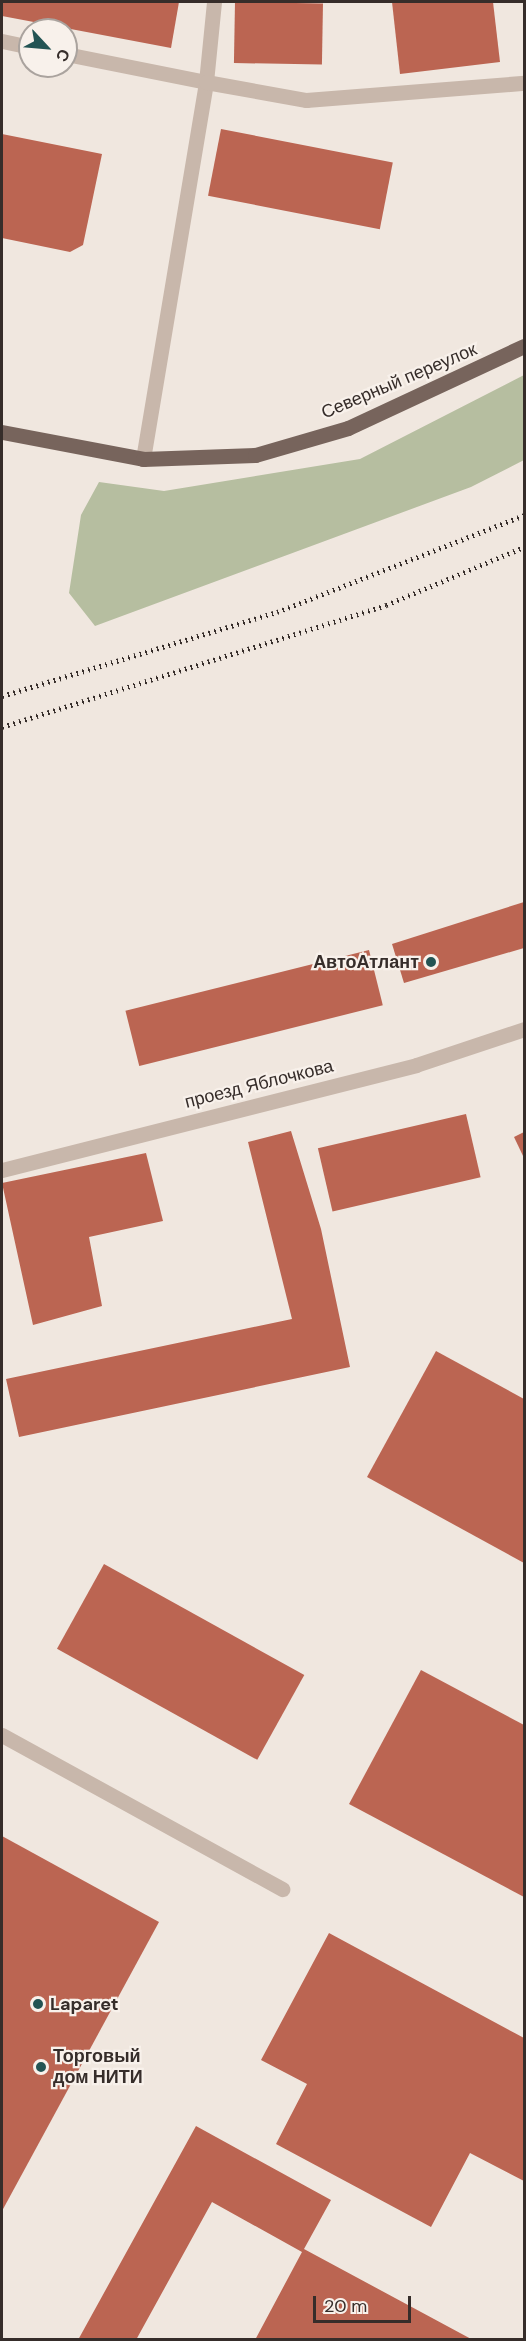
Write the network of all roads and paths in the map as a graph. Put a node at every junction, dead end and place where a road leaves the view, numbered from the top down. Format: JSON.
{"nodes":[{"id":1,"x":214,"y":2,"type":"edge"},
{"id":2,"x":2,"y":41,"type":"edge"},
{"id":3,"x":18,"y":44,"type":"edge"},
{"id":4,"x":78,"y":56,"type":"edge"},
{"id":5,"x":207,"y":82,"type":"junction"},
{"id":6,"x":525,"y":83,"type":"edge"},
{"id":7,"x":525,"y":346,"type":"edge"},
{"id":8,"x":2,"y":432,"type":"edge"},
{"id":9,"x":143,"y":459,"type":"junction"},
{"id":10,"x":525,"y":1029,"type":"edge"},
{"id":11,"x":2,"y":1170,"type":"edge"},
{"id":12,"x":2,"y":1735,"type":"edge"},
{"id":13,"x":282,"y":1889,"type":"dead end"}],
"edges":[{"from":1,"to":5,"type":"street"},
{"from":2,"to":3,"type":"street"},
{"from":4,"to":5,"type":"street"},
{"from":5,"to":6,"type":"street"},
{"from":5,"to":9,"type":"street"},
{"from":7,"to":9,"type":"main road","name":"Северный переулок"},
{"from":8,"to":9,"type":"main road","name":"Северный переулок"},
{"from":10,"to":11,"type":"street","name":"проезд Яблочкова"},
{"from":12,"to":13,"type":"street"}]}
